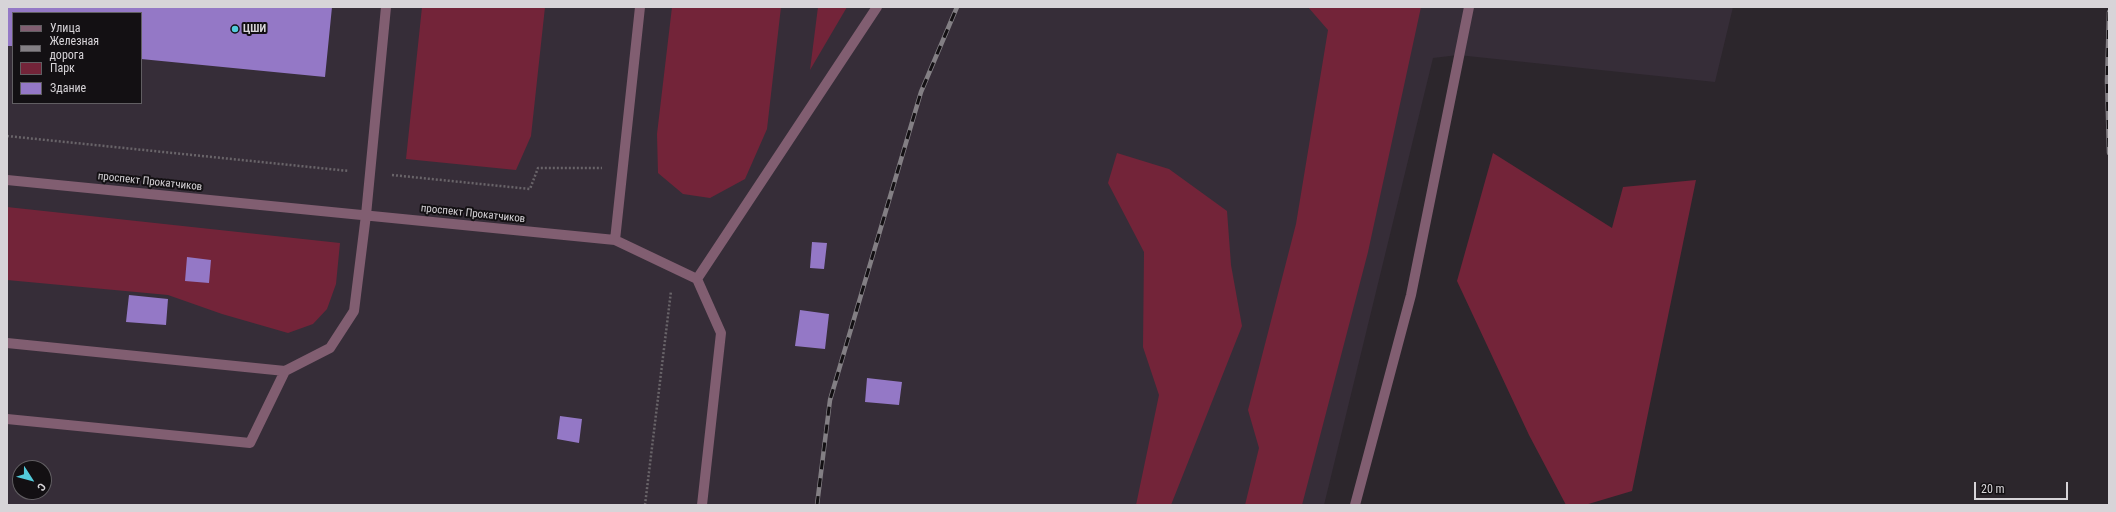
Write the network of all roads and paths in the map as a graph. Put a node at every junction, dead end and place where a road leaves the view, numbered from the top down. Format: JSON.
{"nodes":[{"id":1,"x":386,"y":7,"type":"edge"},
{"id":2,"x":640,"y":7,"type":"edge"},
{"id":3,"x":877,"y":7,"type":"edge"},
{"id":4,"x":1469,"y":7,"type":"edge"},
{"id":5,"x":7,"y":136,"type":"edge"},
{"id":6,"x":623,"y":168,"type":"junction"},
{"id":7,"x":370,"y":173,"type":"junction"},
{"id":8,"x":7,"y":180,"type":"edge"},
{"id":9,"x":366,"y":215,"type":"junction"},
{"id":10,"x":615,"y":240,"type":"junction"},
{"id":11,"x":674,"y":268,"type":"junction"},
{"id":12,"x":697,"y":279,"type":"junction"},
{"id":13,"x":7,"y":343,"type":"edge"},
{"id":14,"x":285,"y":371,"type":"junction"},
{"id":15,"x":7,"y":419,"type":"edge"},
{"id":16,"x":646,"y":505,"type":"edge"},
{"id":17,"x":702,"y":505,"type":"edge"},
{"id":18,"x":1355,"y":505,"type":"edge"}],
"edges":[{"from":1,"to":7,"type":"street"},
{"from":2,"to":6,"type":"street"},
{"from":3,"to":12,"type":"street"},
{"from":4,"to":18,"type":"street"},
{"from":5,"to":7,"type":"path"},
{"from":6,"to":7,"type":"path"},
{"from":6,"to":10,"type":"street"},
{"from":7,"to":9,"type":"street"},
{"from":8,"to":9,"type":"street","name":"проспект Прокатчиков"},
{"from":9,"to":10,"type":"street","name":"проспект Прокатчиков"},
{"from":9,"to":14,"type":"street"},
{"from":10,"to":11,"type":"street","name":"проспект Прокатчиков"},
{"from":11,"to":12,"type":"street","name":"проспект Прокатчиков"},
{"from":11,"to":16,"type":"path"},
{"from":12,"to":17,"type":"street"},
{"from":13,"to":14,"type":"street"},
{"from":14,"to":15,"type":"street"}]}
